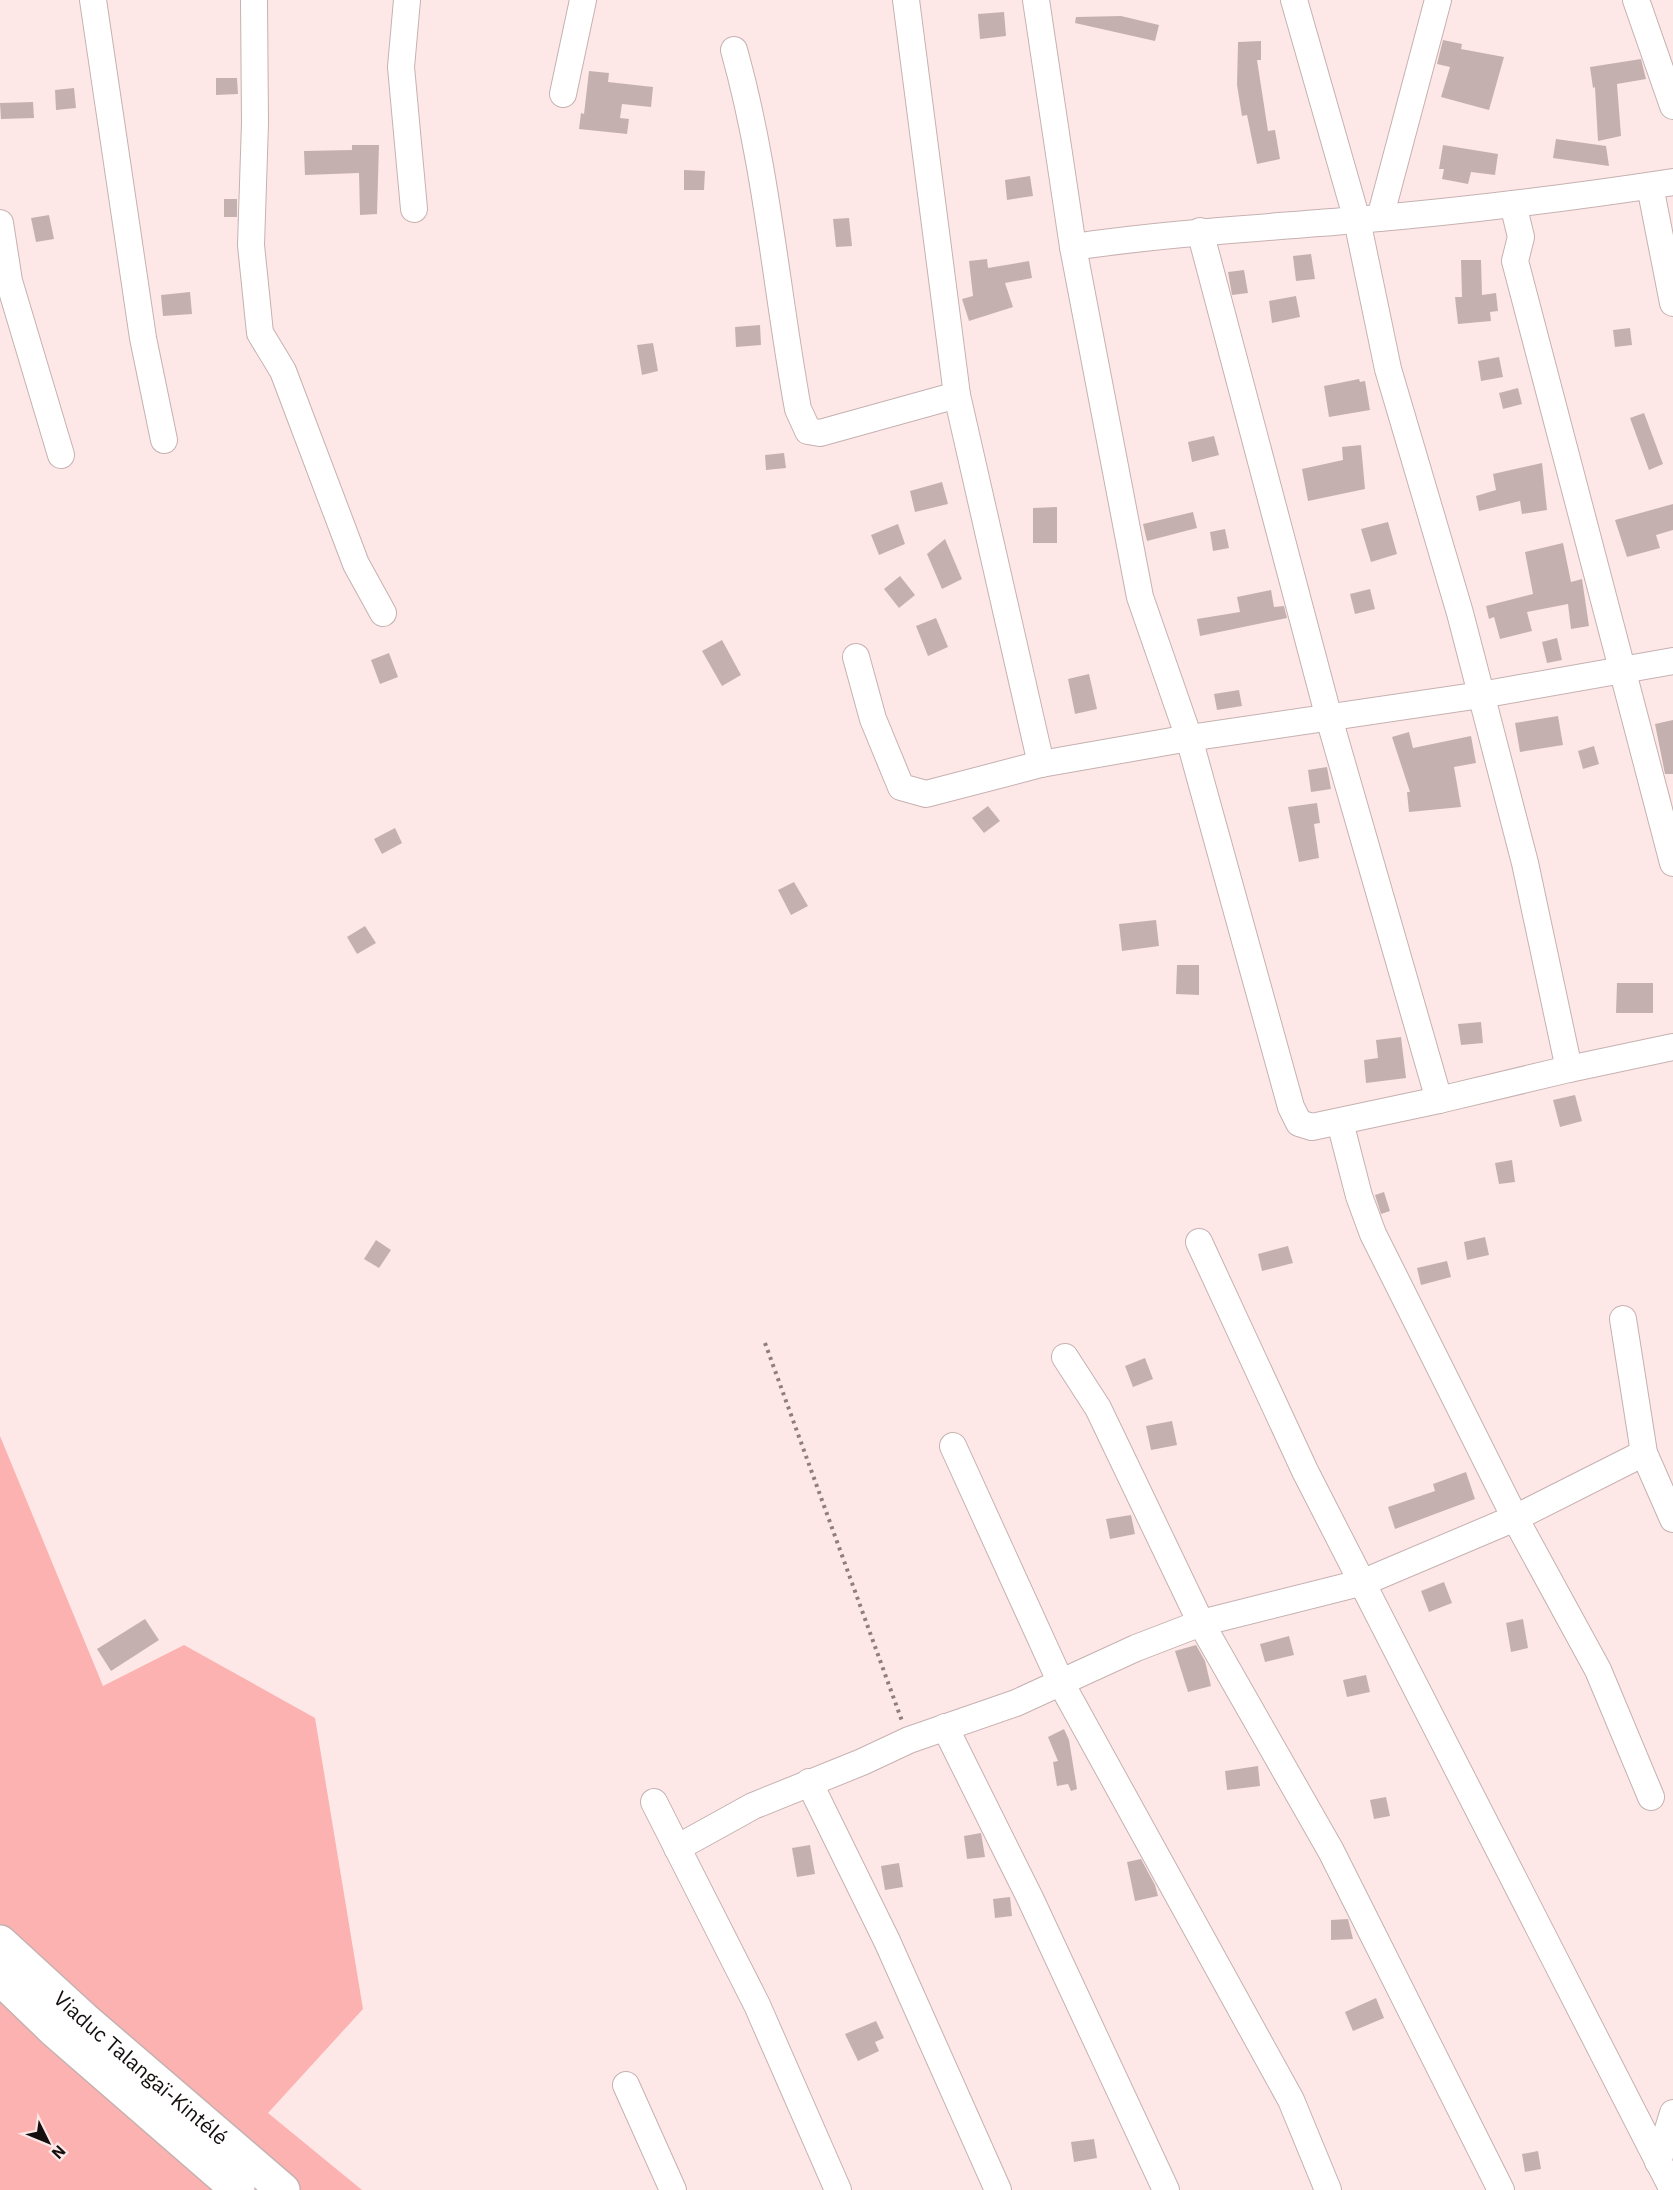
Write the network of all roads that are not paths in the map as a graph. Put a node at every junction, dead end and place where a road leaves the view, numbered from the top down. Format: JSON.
{"nodes":[{"id":1,"x":93,"y":0,"type":"edge"},
{"id":2,"x":254,"y":0,"type":"edge"},
{"id":3,"x":407,"y":0,"type":"edge"},
{"id":4,"x":583,"y":0,"type":"edge"},
{"id":5,"x":906,"y":0,"type":"edge"},
{"id":6,"x":1036,"y":0,"type":"edge"},
{"id":7,"x":1294,"y":0,"type":"edge"},
{"id":8,"x":1438,"y":0,"type":"edge"},
{"id":9,"x":1636,"y":0,"type":"edge"},
{"id":10,"x":734,"y":50,"type":"dead end"},
{"id":11,"x":563,"y":94,"type":"dead end"},
{"id":12,"x":1673,"y":106,"type":"edge"},
{"id":13,"x":1661,"y":184,"type":"edge"},
{"id":14,"x":1513,"y":204,"type":"junction"},
{"id":15,"x":414,"y":209,"type":"dead end"},
{"id":16,"x":1368,"y":219,"type":"junction"},
{"id":17,"x":0,"y":223,"type":"edge"},
{"id":18,"x":1200,"y":231,"type":"junction"},
{"id":19,"x":1073,"y":247,"type":"junction"},
{"id":20,"x":1673,"y":303,"type":"edge"},
{"id":21,"x":957,"y":395,"type":"junction"},
{"id":22,"x":164,"y":440,"type":"dead end"},
{"id":23,"x":61,"y":455,"type":"dead end"},
{"id":24,"x":383,"y":613,"type":"dead end"},
{"id":25,"x":856,"y":657,"type":"dead end"},
{"id":26,"x":1673,"y":661,"type":"edge"},
{"id":27,"x":1624,"y":669,"type":"junction"},
{"id":28,"x":1481,"y":695,"type":"junction"},
{"id":29,"x":1329,"y":718,"type":"junction"},
{"id":30,"x":1189,"y":738,"type":"junction"},
{"id":31,"x":1041,"y":764,"type":"junction"},
{"id":32,"x":1673,"y":863,"type":"edge"},
{"id":33,"x":1673,"y":1047,"type":"edge"},
{"id":34,"x":1569,"y":1069,"type":"junction"},
{"id":35,"x":1439,"y":1100,"type":"junction"},
{"id":36,"x":1340,"y":1122,"type":"junction"},
{"id":37,"x":1199,"y":1242,"type":"dead end"},
{"id":38,"x":1623,"y":1319,"type":"dead end"},
{"id":39,"x":1065,"y":1357,"type":"dead end"},
{"id":40,"x":953,"y":1446,"type":"dead end"},
{"id":41,"x":1644,"y":1453,"type":"junction"},
{"id":42,"x":1515,"y":1518,"type":"junction"},
{"id":43,"x":1673,"y":1519,"type":"edge"},
{"id":44,"x":1364,"y":1582,"type":"junction"},
{"id":45,"x":1201,"y":1623,"type":"junction"},
{"id":46,"x":1061,"y":1683,"type":"junction"},
{"id":47,"x":945,"y":1727,"type":"junction"},
{"id":48,"x":809,"y":1782,"type":"junction"},
{"id":49,"x":1651,"y":1797,"type":"dead end"},
{"id":50,"x":654,"y":1802,"type":"dead end"},
{"id":51,"x":677,"y":1848,"type":"junction"},
{"id":52,"x":0,"y":1942,"type":"edge"},
{"id":53,"x":0,"y":1978,"type":"edge"},
{"id":54,"x":626,"y":2085,"type":"dead end"},
{"id":55,"x":1673,"y":2113,"type":"edge"},
{"id":56,"x":1658,"y":2162,"type":"junction"},
{"id":57,"x":238,"y":2190,"type":"edge"},
{"id":58,"x":283,"y":2190,"type":"edge"},
{"id":59,"x":673,"y":2190,"type":"edge"},
{"id":60,"x":838,"y":2190,"type":"edge"},
{"id":61,"x":998,"y":2190,"type":"edge"},
{"id":62,"x":1166,"y":2190,"type":"edge"},
{"id":63,"x":1328,"y":2190,"type":"edge"},
{"id":64,"x":1501,"y":2190,"type":"edge"},
{"id":65,"x":1673,"y":2190,"type":"edge"}],
"edges":[{"from":1,"to":22,"type":"street"},
{"from":2,"to":24,"type":"street"},
{"from":3,"to":15,"type":"street"},
{"from":4,"to":11,"type":"street"},
{"from":5,"to":21,"type":"street"},
{"from":6,"to":19,"type":"street"},
{"from":7,"to":16,"type":"street"},
{"from":8,"to":16,"type":"street"},
{"from":9,"to":12,"type":"street"},
{"from":10,"to":21,"type":"street"},
{"from":13,"to":14,"type":"street"},
{"from":13,"to":20,"type":"street"},
{"from":14,"to":16,"type":"street"},
{"from":14,"to":27,"type":"street"},
{"from":16,"to":18,"type":"street"},
{"from":16,"to":28,"type":"street"},
{"from":17,"to":23,"type":"street"},
{"from":18,"to":19,"type":"street"},
{"from":18,"to":29,"type":"street"},
{"from":19,"to":30,"type":"street"},
{"from":21,"to":31,"type":"street"},
{"from":25,"to":31,"type":"street"},
{"from":26,"to":27,"type":"street"},
{"from":27,"to":28,"type":"street"},
{"from":27,"to":32,"type":"street"},
{"from":28,"to":29,"type":"street"},
{"from":28,"to":34,"type":"street"},
{"from":29,"to":30,"type":"street"},
{"from":29,"to":35,"type":"street"},
{"from":30,"to":31,"type":"street"},
{"from":30,"to":36,"type":"street"},
{"from":33,"to":34,"type":"street"},
{"from":34,"to":35,"type":"street"},
{"from":35,"to":36,"type":"street"},
{"from":36,"to":42,"type":"street"},
{"from":37,"to":44,"type":"street"},
{"from":38,"to":41,"type":"street"},
{"from":39,"to":45,"type":"street"},
{"from":40,"to":46,"type":"street"},
{"from":41,"to":42,"type":"street"},
{"from":41,"to":43,"type":"street"},
{"from":42,"to":44,"type":"street"},
{"from":42,"to":49,"type":"street"},
{"from":44,"to":45,"type":"street"},
{"from":44,"to":56,"type":"street"},
{"from":45,"to":46,"type":"street"},
{"from":45,"to":64,"type":"street"},
{"from":46,"to":47,"type":"street"},
{"from":46,"to":63,"type":"street"},
{"from":47,"to":48,"type":"street"},
{"from":47,"to":62,"type":"street"},
{"from":48,"to":51,"type":"street"},
{"from":48,"to":61,"type":"street"},
{"from":50,"to":51,"type":"street"},
{"from":51,"to":60,"type":"street"},
{"from":52,"to":58,"type":"highway","name":"Viaduc Talangaï-Kintélé"},
{"from":53,"to":57,"type":"highway","name":"Viaduc Talangaï-Kintélé"},
{"from":54,"to":59,"type":"street"},
{"from":55,"to":56,"type":"street"},
{"from":56,"to":65,"type":"street"}]}
